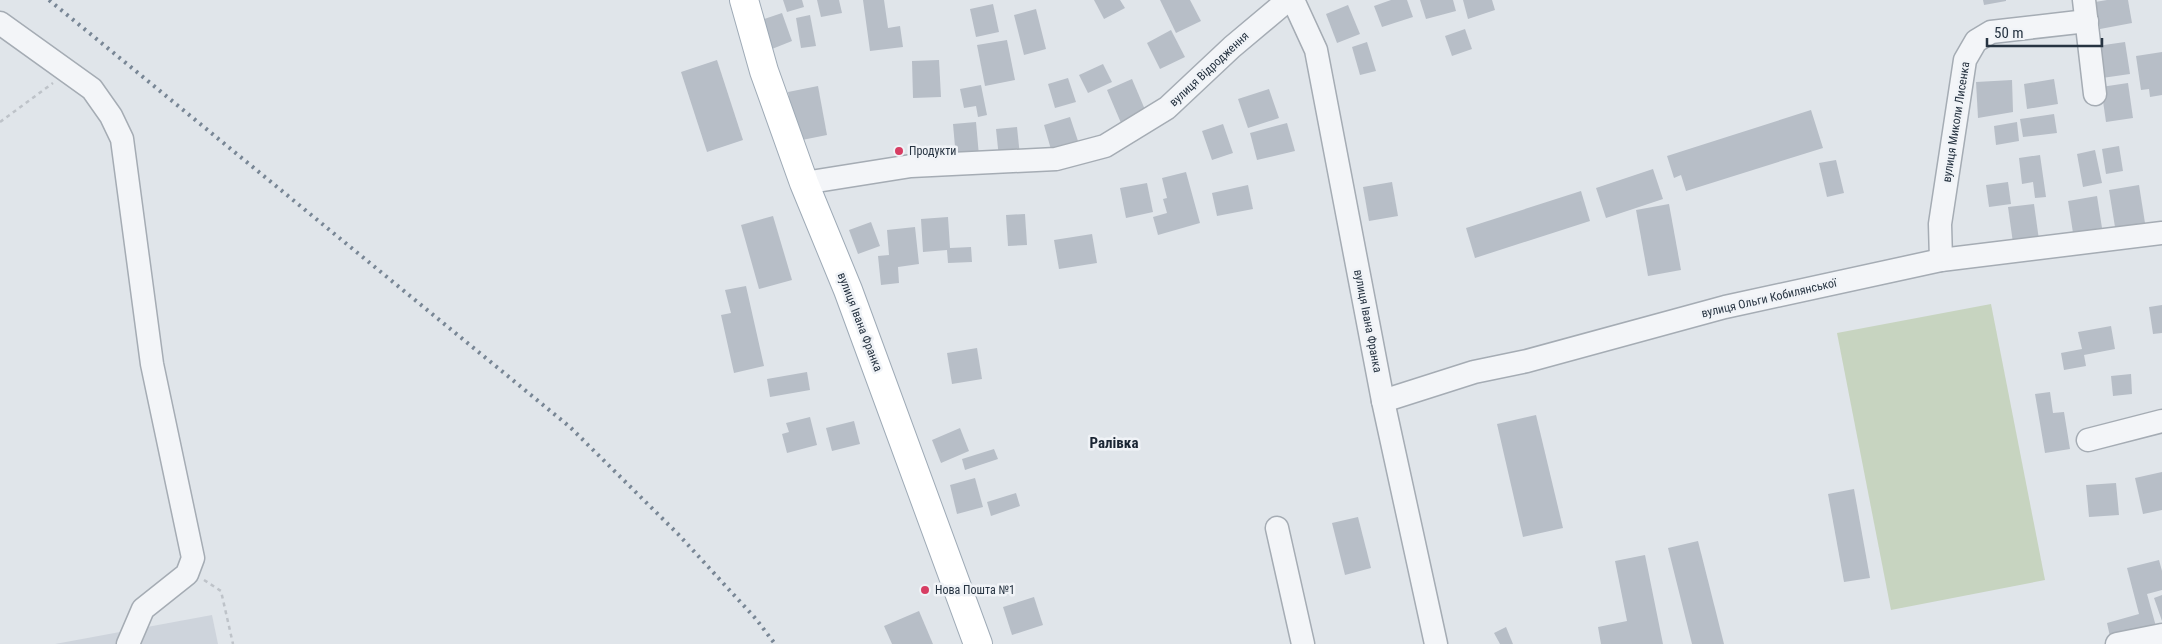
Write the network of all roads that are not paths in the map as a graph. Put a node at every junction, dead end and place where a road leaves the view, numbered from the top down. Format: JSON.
{"nodes":[{"id":1,"x":744,"y":0,"type":"edge"},
{"id":2,"x":1288,"y":0,"type":"edge"},
{"id":3,"x":1293,"y":0,"type":"edge"},
{"id":4,"x":2085,"y":11,"type":"edge"},
{"id":5,"x":0,"y":23,"type":"edge"},
{"id":6,"x":2096,"y":94,"type":"dead end"},
{"id":7,"x":804,"y":183,"type":"junction"},
{"id":8,"x":2162,"y":233,"type":"edge"},
{"id":9,"x":1941,"y":260,"type":"junction"},
{"id":10,"x":1384,"y":401,"type":"junction"},
{"id":11,"x":2162,"y":421,"type":"edge"},
{"id":12,"x":2088,"y":440,"type":"dead end"},
{"id":13,"x":1277,"y":528,"type":"dead end"},
{"id":14,"x":2162,"y":635,"type":"edge"},
{"id":15,"x":128,"y":644,"type":"edge"},
{"id":16,"x":978,"y":644,"type":"edge"},
{"id":17,"x":1303,"y":644,"type":"edge"},
{"id":18,"x":1436,"y":644,"type":"edge"},
{"id":19,"x":2117,"y":644,"type":"edge"}],
"edges":[{"from":1,"to":7,"type":"main road","name":"вулиця Івана Франка"},
{"from":2,"to":7,"type":"street","name":"вулиця Відродження"},
{"from":3,"to":10,"type":"street","name":"вулиця Івана Франка"},
{"from":4,"to":6,"type":"street","name":"вулиця Миколи Лисенка"},
{"from":4,"to":9,"type":"street","name":"вулиця Миколи Лисенка"},
{"from":5,"to":15,"type":"street"},
{"from":7,"to":16,"type":"main road","name":"вулиця Івана Франка"},
{"from":8,"to":9,"type":"street","name":"вулиця Ольги Кобилянської"},
{"from":9,"to":10,"type":"street","name":"вулиця Ольги Кобилянської"},
{"from":10,"to":18,"type":"street","name":"вулиця Івана Франка"},
{"from":11,"to":12,"type":"street"},
{"from":13,"to":17,"type":"street"},
{"from":14,"to":19,"type":"street"}]}
